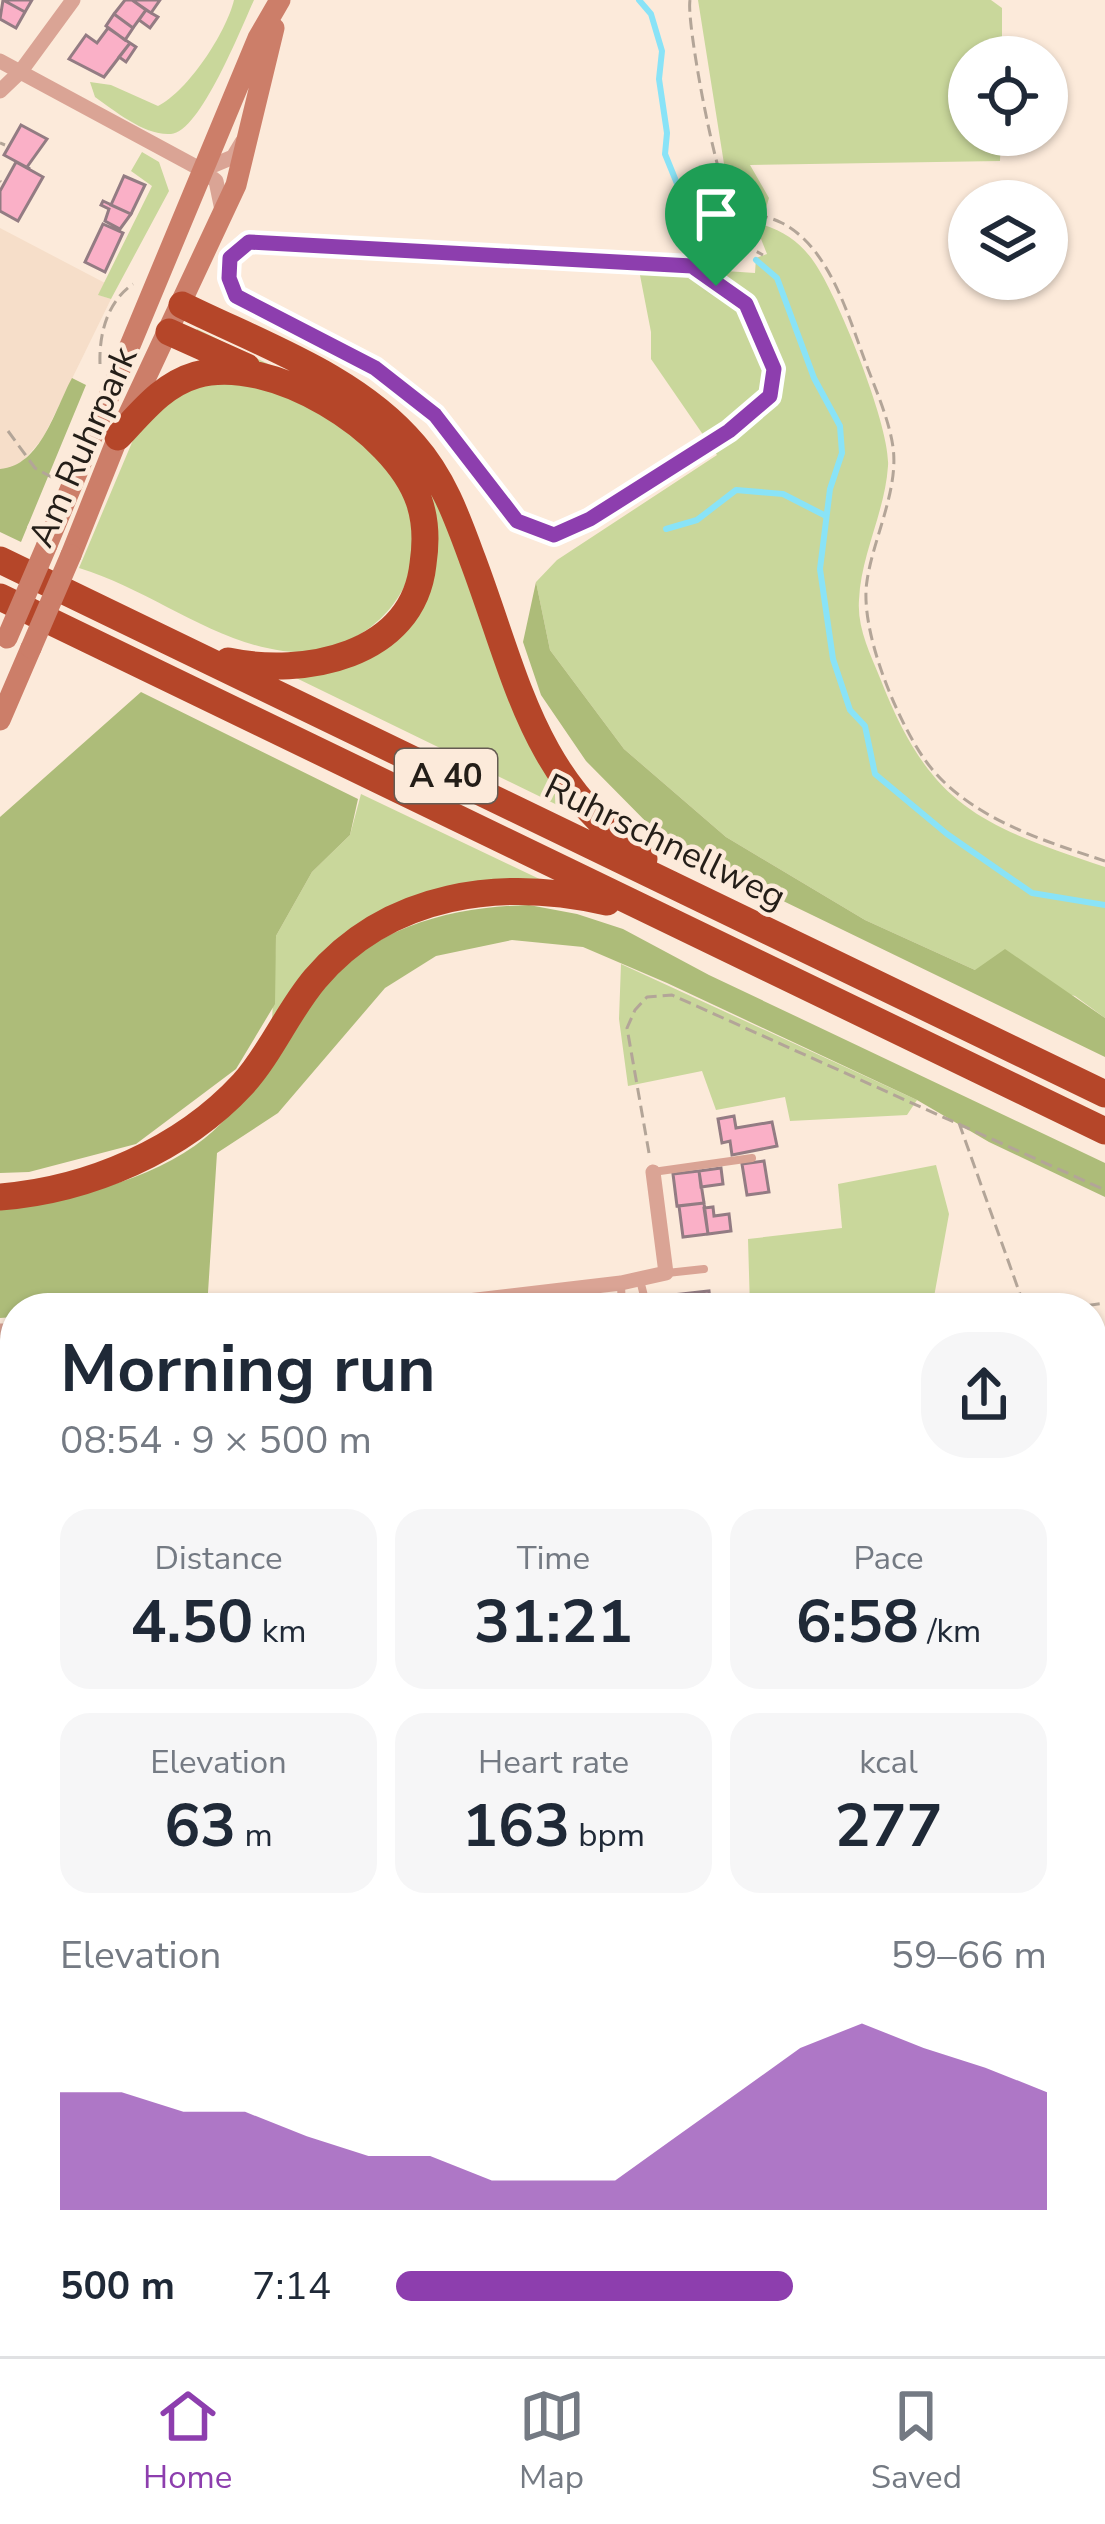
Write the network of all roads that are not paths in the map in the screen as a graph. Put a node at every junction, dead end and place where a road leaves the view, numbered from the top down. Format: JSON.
{"nodes":[{"id":1,"x":73,"y":0,"type":"edge"},
{"id":2,"x":279,"y":2,"type":"edge"},
{"id":3,"x":0,"y":61,"type":"edge"},
{"id":4,"x":21,"y":71,"type":"junction"},
{"id":5,"x":0,"y":92,"type":"edge"},
{"id":6,"x":253,"y":121,"type":"junction"},
{"id":7,"x":202,"y":170,"type":"junction"},
{"id":8,"x":223,"y":215,"type":"junction"},
{"id":9,"x":182,"y":305,"type":"junction"},
{"id":10,"x":138,"y":324,"type":"junction"},
{"id":11,"x":169,"y":332,"type":"junction"},
{"id":12,"x":273,"y":379,"type":"junction"},
{"id":13,"x":118,"y":437,"type":"junction"},
{"id":14,"x":0,"y":560,"type":"edge"},
{"id":15,"x":0,"y":597,"type":"edge"},
{"id":16,"x":168,"y":641,"type":"junction"},
{"id":17,"x":3,"y":645,"type":"edge"},
{"id":18,"x":0,"y":720,"type":"edge"},
{"id":19,"x":724,"y":910,"type":"junction"},
{"id":20,"x":707,"y":938,"type":"junction"},
{"id":21,"x":1105,"y":1094,"type":"edge"},
{"id":22,"x":1105,"y":1131,"type":"edge"},
{"id":23,"x":752,"y":1158,"type":"dead end"},
{"id":24,"x":653,"y":1172,"type":"joint"},
{"id":25,"x":0,"y":1197,"type":"edge"},
{"id":26,"x":704,"y":1269,"type":"dead end"},
{"id":27,"x":666,"y":1273,"type":"junction"},
{"id":28,"x":640,"y":1280,"type":"junction"},
{"id":29,"x":621,"y":1283,"type":"junction"},
{"id":30,"x":568,"y":1290,"type":"junction"},
{"id":31,"x":541,"y":1293,"type":"edge"},
{"id":32,"x":568,"y":1293,"type":"edge"},
{"id":33,"x":621,"y":1293,"type":"edge"},
{"id":34,"x":643,"y":1293,"type":"edge"}],
"edges":[{"from":1,"to":4,"type":"street"},
{"from":2,"to":6,"type":"main road","name":"Am Ruhrpark"},
{"from":2,"to":7,"type":"main road","name":"Am Ruhrpark"},
{"from":3,"to":4,"type":"street"},
{"from":4,"to":5,"type":"street"},
{"from":4,"to":7,"type":"street"},
{"from":6,"to":7,"type":"street"},
{"from":6,"to":8,"type":"main road","name":"Am Ruhrpark"},
{"from":7,"to":8,"type":"street"},
{"from":7,"to":10,"type":"main road","name":"Am Ruhrpark"},
{"from":8,"to":9,"type":"main road","name":"Am Ruhrpark"},
{"from":9,"to":10,"type":"main road","name":"Am Ruhrpark"},
{"from":9,"to":11,"type":"main road","name":"Am Ruhrpark"},
{"from":9,"to":19,"type":"highway"},
{"from":10,"to":11,"type":"main road","name":"Am Ruhrpark"},
{"from":10,"to":17,"type":"main road","name":"Am Ruhrpark","bridge":true},
{"from":11,"to":12,"type":"highway"},
{"from":11,"to":13,"type":"main road","name":"Am Ruhrpark"},
{"from":12,"to":13,"type":"highway"},
{"from":12,"to":16,"type":"highway"},
{"from":13,"to":18,"type":"main road","name":"Am Ruhrpark","bridge":true},
{"from":14,"to":16,"type":"highway","name":"Ruhrschnellweg","number":"A 40"},
{"from":15,"to":20,"type":"highway","name":"Ruhrschnellweg","number":"A 40"},
{"from":16,"to":19,"type":"highway","name":"Ruhrschnellweg","number":"A 40"},
{"from":19,"to":21,"type":"highway","name":"Ruhrschnellweg","number":"A 40"},
{"from":20,"to":22,"type":"highway","name":"Ruhrschnellweg","number":"A 40"},
{"from":20,"to":25,"type":"highway"},
{"from":23,"to":24,"type":"lane"},
{"from":24,"to":27,"type":"street"},
{"from":26,"to":27,"type":"lane"},
{"from":27,"to":28,"type":"street"},
{"from":28,"to":29,"type":"street"},
{"from":28,"to":34,"type":"lane"},
{"from":29,"to":30,"type":"street"},
{"from":29,"to":33,"type":"lane"},
{"from":30,"to":31,"type":"street"},
{"from":30,"to":32,"type":"lane"}]}
